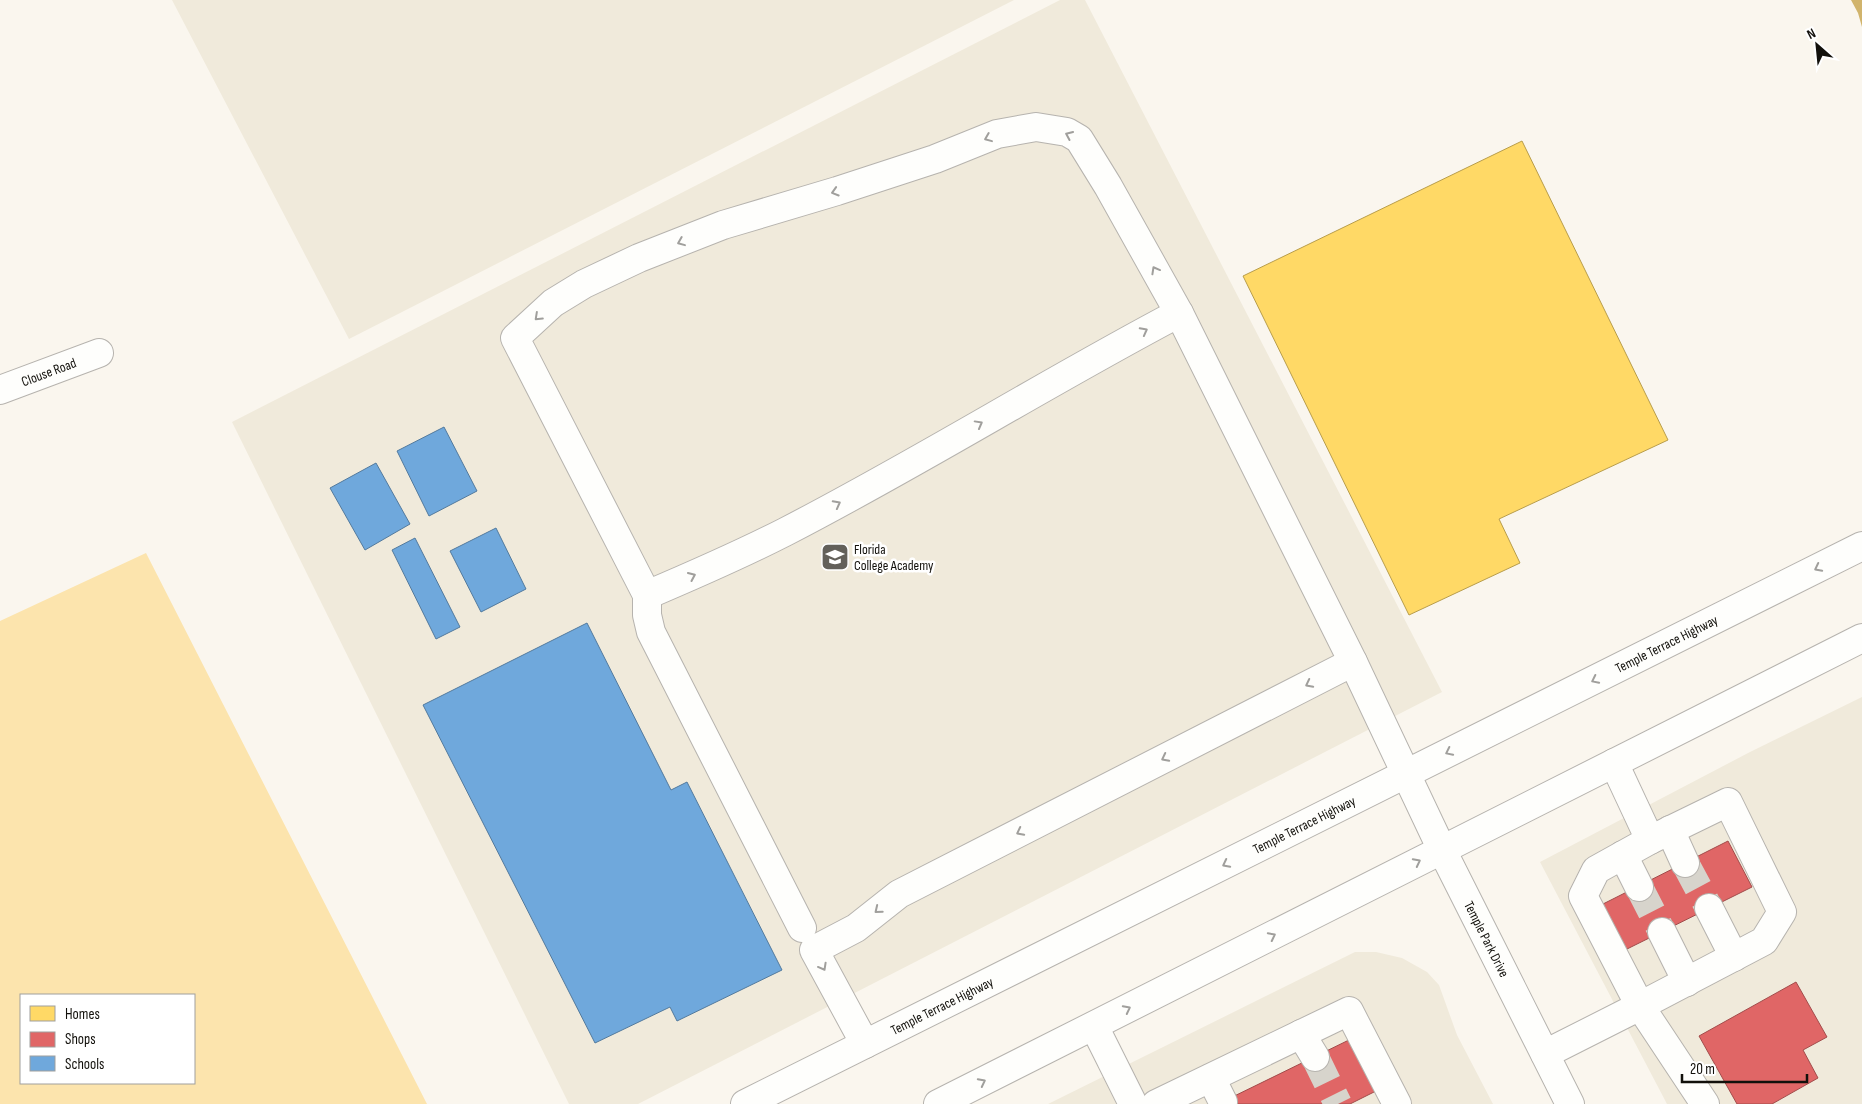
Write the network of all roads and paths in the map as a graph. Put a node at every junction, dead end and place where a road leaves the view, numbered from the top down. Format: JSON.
{"nodes":[{"id":1,"x":1179,"y":313,"type":"junction"},
{"id":2,"x":99,"y":353,"type":"dead end"},
{"id":3,"x":0,"y":390,"type":"edge"},
{"id":4,"x":1862,"y":546,"type":"edge"},
{"id":5,"x":647,"y":595,"type":"junction"},
{"id":6,"x":1862,"y":638,"type":"edge"},
{"id":7,"x":1353,"y":662,"type":"junction"},
{"id":8,"x":1614,"y":762,"type":"junction"},
{"id":9,"x":1406,"y":774,"type":"junction"},
{"id":10,"x":1660,"y":835,"type":"junction"},
{"id":11,"x":1442,"y":850,"type":"junction"},
{"id":12,"x":1623,"y":855,"type":"junction"},
{"id":13,"x":1685,"y":863,"type":"tunnel mouth"},
{"id":14,"x":1639,"y":886,"type":"tunnel mouth"},
{"id":15,"x":1709,"y":908,"type":"tunnel mouth"},
{"id":16,"x":802,"y":928,"type":"dead end"},
{"id":17,"x":1662,"y":932,"type":"tunnel mouth"},
{"id":18,"x":1734,"y":957,"type":"junction"},
{"id":19,"x":1687,"y":982,"type":"junction"},
{"id":20,"x":1640,"y":1006,"type":"junction"},
{"id":21,"x":1094,"y":1026,"type":"junction"},
{"id":22,"x":1301,"y":1034,"type":"junction"},
{"id":23,"x":865,"y":1044,"type":"junction"},
{"id":24,"x":1545,"y":1054,"type":"junction"},
{"id":25,"x":1314,"y":1057,"type":"tunnel mouth"},
{"id":26,"x":1211,"y":1078,"type":"junction"},
{"id":27,"x":1223,"y":1102,"type":"dead end"},
{"id":28,"x":745,"y":1104,"type":"edge"},
{"id":29,"x":938,"y":1104,"type":"edge"},
{"id":30,"x":1133,"y":1104,"type":"edge"},
{"id":31,"x":1156,"y":1104,"type":"edge"},
{"id":32,"x":1397,"y":1104,"type":"edge"},
{"id":33,"x":1570,"y":1104,"type":"edge"},
{"id":34,"x":1705,"y":1104,"type":"edge"}],
"edges":[{"from":5,"to":1,"type":"main road","one_way":true},
{"from":1,"to":5,"type":"main road","name":"Temple Park Drive","one_way":true},
{"from":1,"to":7,"type":"main road","name":"Temple Park Drive"},
{"from":2,"to":3,"type":"main road","name":"Clouse Road"},
{"from":4,"to":9,"type":"main road","name":"Temple Terrace Highway","one_way":true},
{"from":5,"to":16,"type":"main road"},
{"from":6,"to":8,"type":"main road"},
{"from":7,"to":9,"type":"main road","name":"Temple Park Drive"},
{"from":7,"to":23,"type":"main road","one_way":true},
{"from":8,"to":10,"type":"main road"},
{"from":8,"to":11,"type":"main road"},
{"from":9,"to":11,"type":"main road","name":"Temple Park Drive"},
{"from":9,"to":23,"type":"main road","name":"Temple Terrace Highway","one_way":true},
{"from":10,"to":12,"type":"main road"},
{"from":10,"to":13,"type":"main road"},
{"from":10,"to":18,"type":"main road"},
{"from":21,"to":11,"type":"main road","one_way":true},
{"from":11,"to":24,"type":"main road","name":"Temple Park Drive"},
{"from":12,"to":14,"type":"main road"},
{"from":12,"to":20,"type":"main road"},
{"from":15,"to":18,"type":"main road"},
{"from":17,"to":19,"type":"main road"},
{"from":18,"to":19,"type":"main road"},
{"from":19,"to":20,"type":"main road"},
{"from":20,"to":24,"type":"main road"},
{"from":20,"to":34,"type":"main road"},
{"from":29,"to":21,"type":"main road","one_way":true},
{"from":21,"to":30,"type":"main road"},
{"from":22,"to":25,"type":"main road"},
{"from":22,"to":26,"type":"main road"},
{"from":22,"to":32,"type":"main road"},
{"from":23,"to":28,"type":"main road","name":"Temple Terrace Highway"},
{"from":24,"to":33,"type":"main road","name":"Temple Park Drive"},
{"from":26,"to":27,"type":"main road"},
{"from":26,"to":31,"type":"main road"}]}
